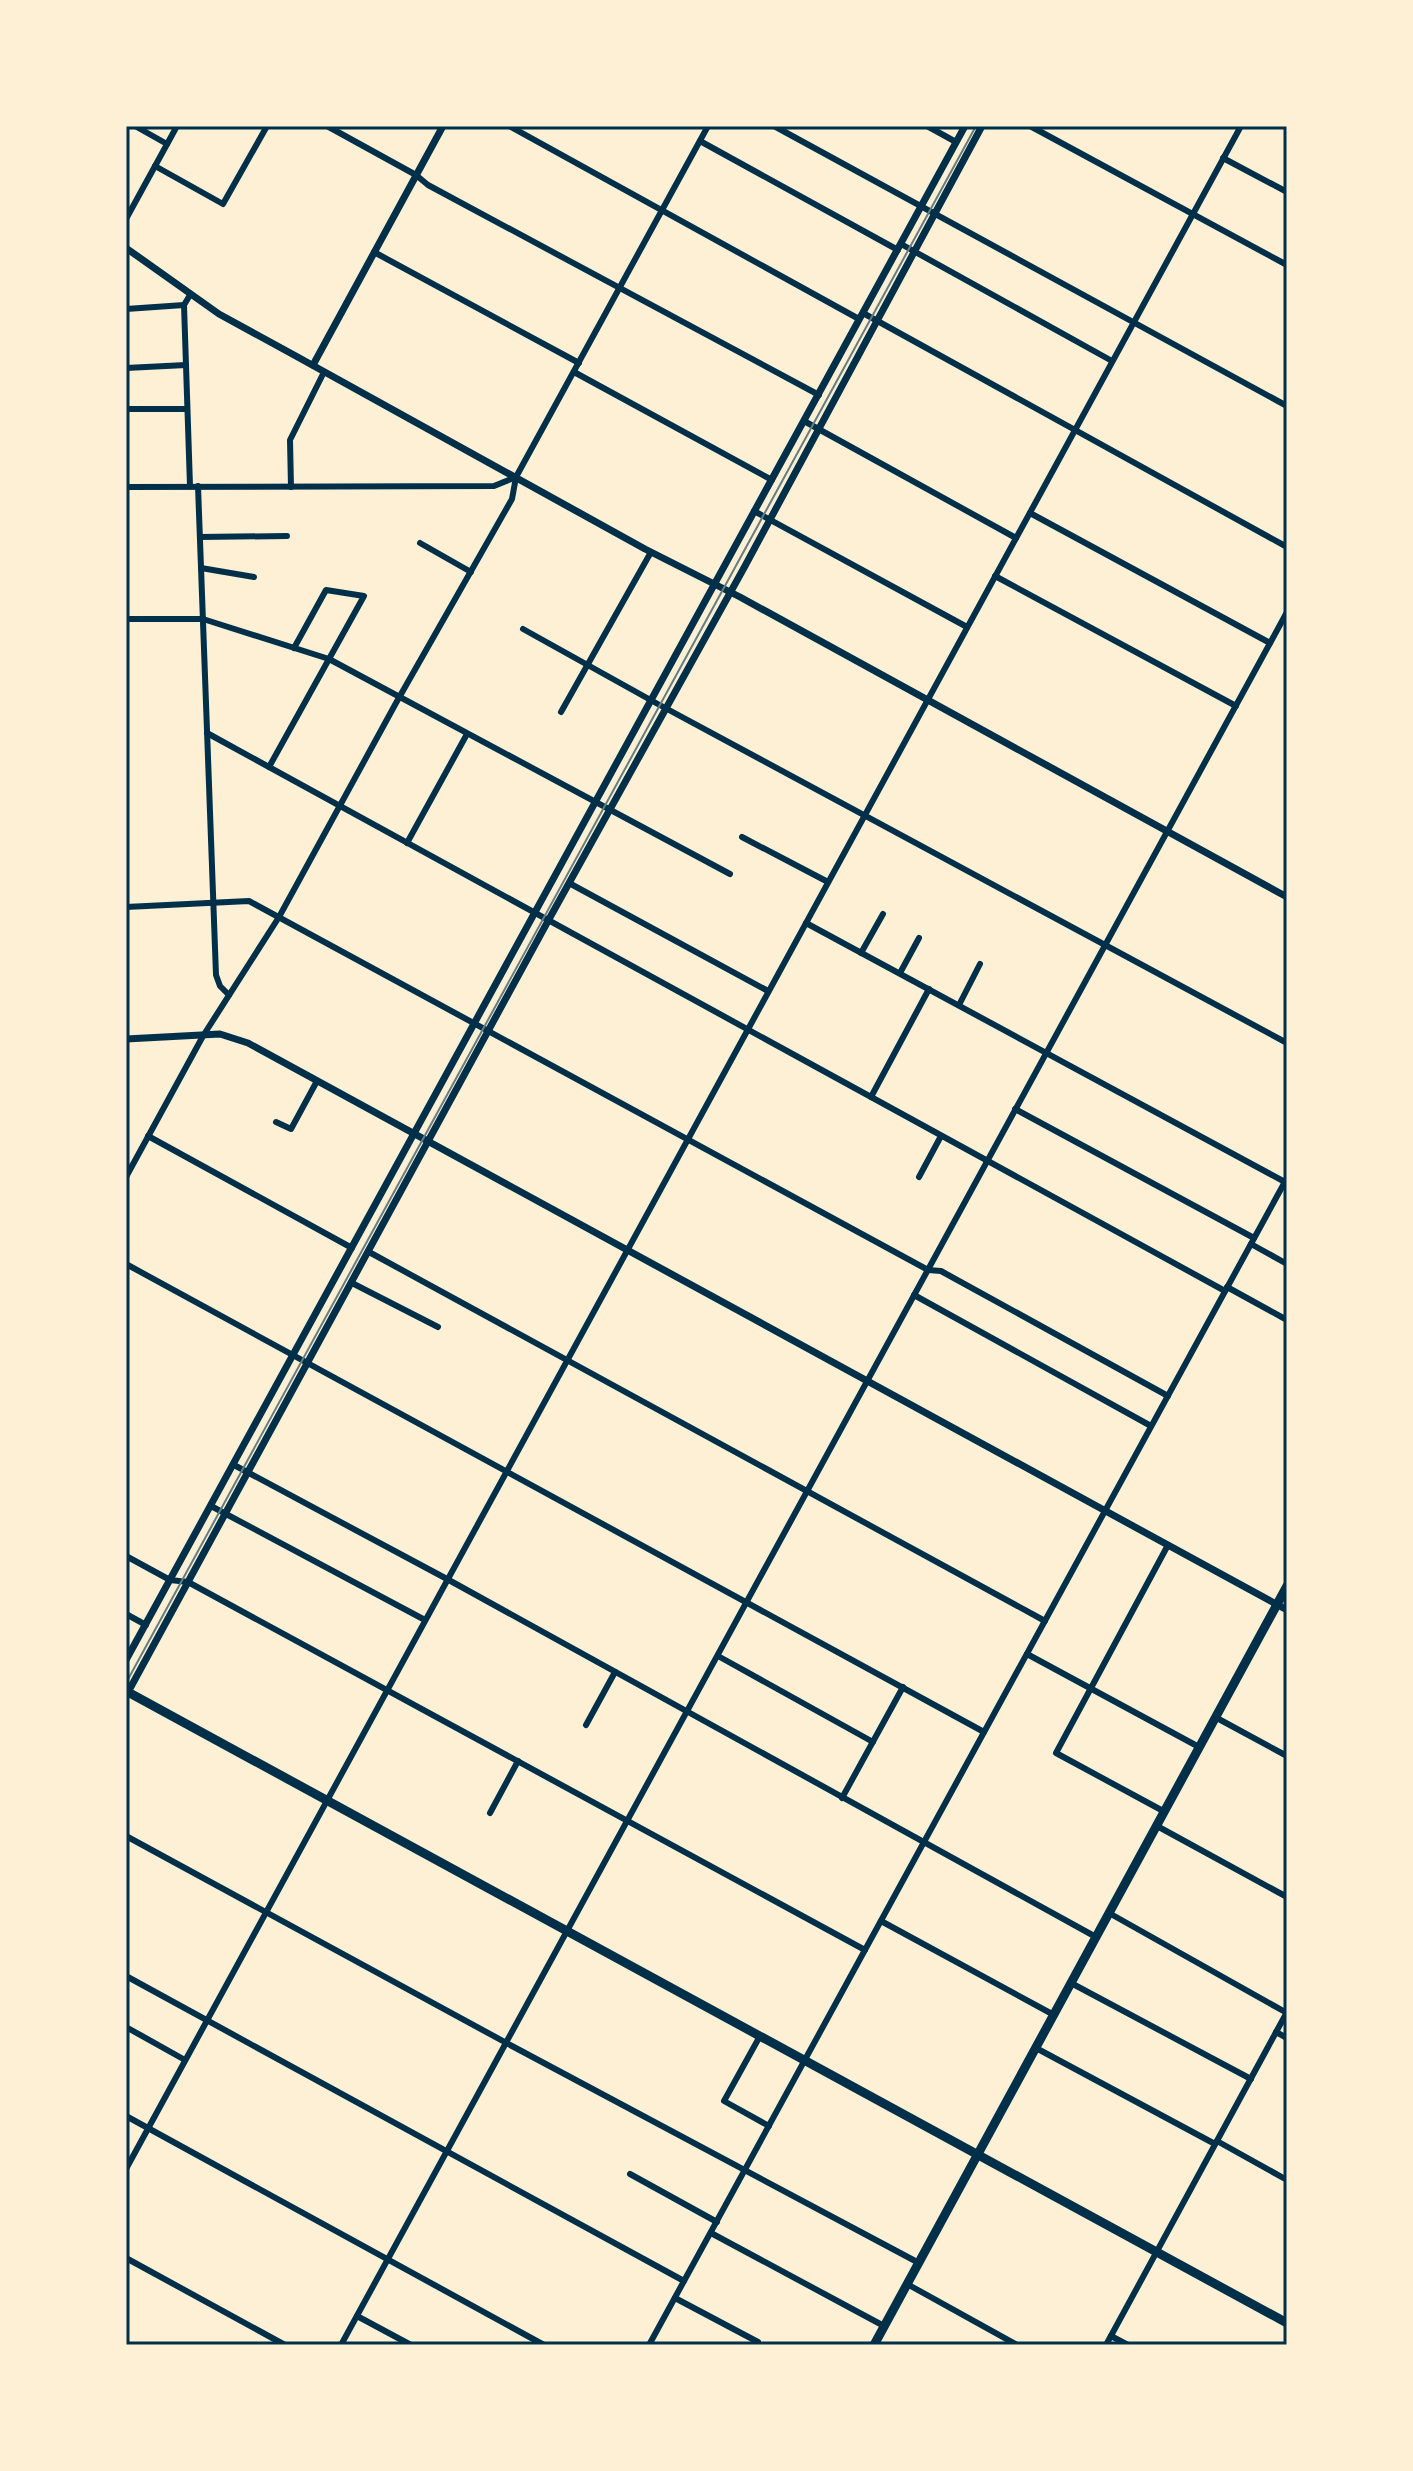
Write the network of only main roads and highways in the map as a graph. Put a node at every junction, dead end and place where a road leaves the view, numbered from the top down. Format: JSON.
{"nodes":[{"id":1,"x":1287,"y":1586,"type":"edge"},
{"id":2,"x":127,"y":1693,"type":"edge"},
{"id":3,"x":977,"y":2155,"type":"junction"},
{"id":4,"x":1287,"y":2323,"type":"edge"},
{"id":5,"x":874,"y":2345,"type":"edge"}],
"edges":[{"from":1,"to":3,"type":"main road"},
{"from":2,"to":3,"type":"main road"},
{"from":3,"to":4,"type":"main road"},
{"from":3,"to":5,"type":"main road"}]}
